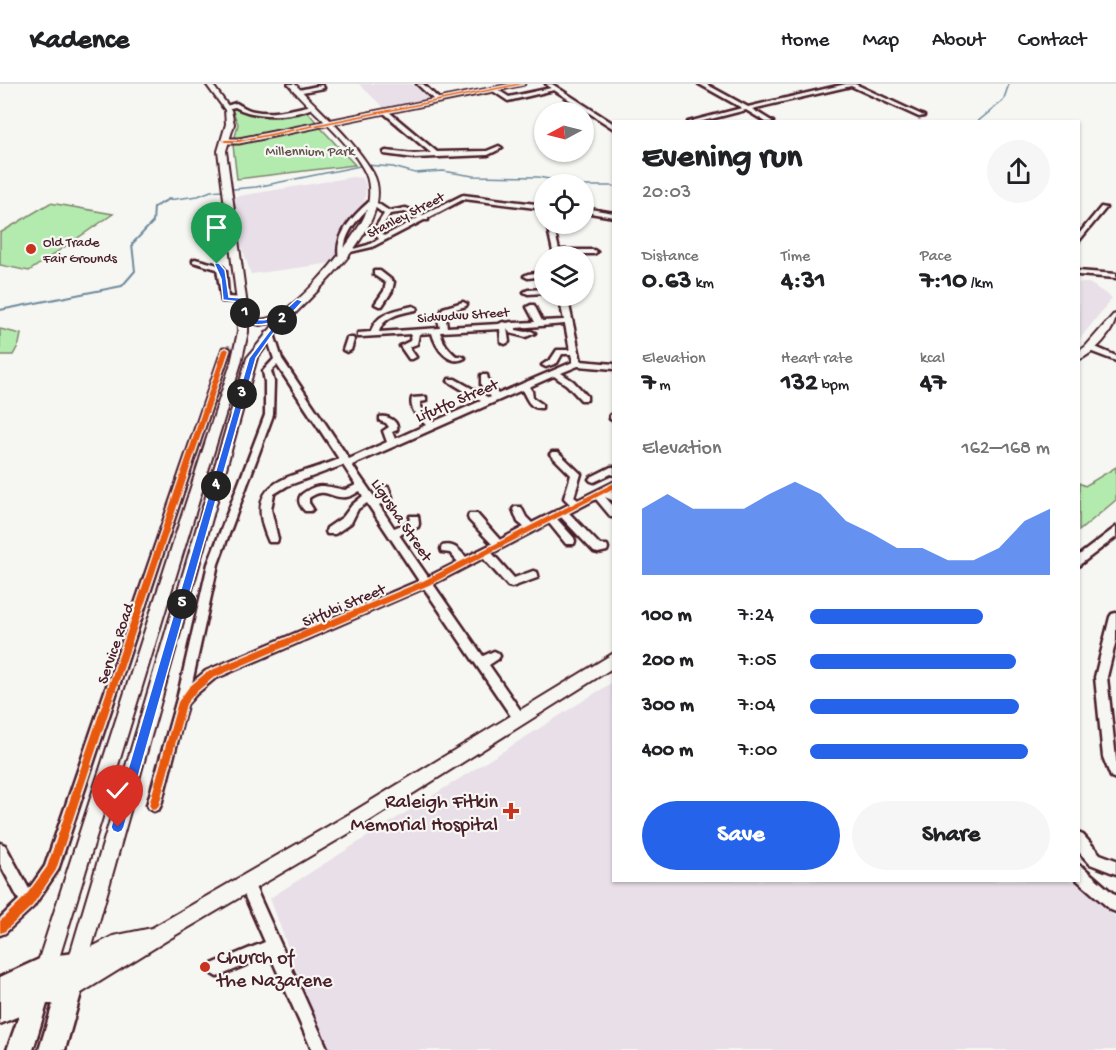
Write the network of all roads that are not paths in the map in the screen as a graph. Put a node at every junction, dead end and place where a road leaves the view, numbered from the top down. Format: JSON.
{"nodes":[{"id":1,"x":209,"y":84,"type":"edge"},
{"id":2,"x":291,"y":84,"type":"edge"},
{"id":3,"x":420,"y":84,"type":"edge"},
{"id":4,"x":521,"y":84,"type":"edge"},
{"id":5,"x":549,"y":84,"type":"edge"},
{"id":6,"x":702,"y":84,"type":"edge"},
{"id":7,"x":852,"y":84,"type":"edge"},
{"id":8,"x":322,"y":87,"type":"dead end"},
{"id":9,"x":556,"y":88,"type":"junction"},
{"id":10,"x":494,"y":90,"type":"junction"},
{"id":11,"x":297,"y":91,"type":"junction"},
{"id":12,"x":562,"y":93,"type":"junction"},
{"id":13,"x":523,"y":100,"type":"dead end"},
{"id":14,"x":438,"y":101,"type":"junction"},
{"id":15,"x":576,"y":102,"type":"edge"},
{"id":16,"x":226,"y":107,"type":"junction"},
{"id":17,"x":312,"y":107,"type":"junction"},
{"id":18,"x":746,"y":108,"type":"junction"},
{"id":19,"x":386,"y":112,"type":"junction"},
{"id":20,"x":594,"y":114,"type":"edge"},
{"id":21,"x":921,"y":116,"type":"dead end"},
{"id":22,"x":698,"y":120,"type":"edge"},
{"id":23,"x":767,"y":120,"type":"edge"},
{"id":24,"x":326,"y":124,"type":"junction"},
{"id":25,"x":612,"y":126,"type":"edge"},
{"id":26,"x":225,"y":141,"type":"junction"},
{"id":27,"x":493,"y":144,"type":"dead end"},
{"id":28,"x":499,"y":148,"type":"dead end"},
{"id":29,"x":446,"y":149,"type":"dead end"},
{"id":30,"x":386,"y":153,"type":"dead end"},
{"id":31,"x":436,"y":154,"type":"junction"},
{"id":32,"x":373,"y":197,"type":"junction"},
{"id":33,"x":534,"y":206,"type":"edge"},
{"id":34,"x":1103,"y":208,"type":"dead end"},
{"id":35,"x":594,"y":212,"type":"edge"},
{"id":36,"x":387,"y":213,"type":"junction"},
{"id":37,"x":612,"y":215,"type":"edge"},
{"id":38,"x":426,"y":219,"type":"junction"},
{"id":39,"x":1080,"y":237,"type":"edge"},
{"id":40,"x":383,"y":240,"type":"junction"},
{"id":41,"x":345,"y":255,"type":"junction"},
{"id":42,"x":195,"y":261,"type":"dead end"},
{"id":43,"x":377,"y":273,"type":"dead end"},
{"id":44,"x":1080,"y":273,"type":"edge"},
{"id":45,"x":534,"y":275,"type":"edge"},
{"id":46,"x":528,"y":276,"type":"dead end"},
{"id":47,"x":1116,"y":276,"type":"edge"},
{"id":48,"x":528,"y":292,"type":"dead end"},
{"id":49,"x":534,"y":292,"type":"edge"},
{"id":50,"x":242,"y":301,"type":"junction"},
{"id":51,"x":299,"y":301,"type":"junction"},
{"id":52,"x":379,"y":304,"type":"dead end"},
{"id":53,"x":463,"y":304,"type":"dead end"},
{"id":54,"x":565,"y":306,"type":"edge"},
{"id":55,"x":531,"y":307,"type":"dead end"},
{"id":56,"x":413,"y":308,"type":"dead end"},
{"id":57,"x":1116,"y":317,"type":"edge"},
{"id":58,"x":539,"y":322,"type":"junction"},
{"id":59,"x":567,"y":322,"type":"junction"},
{"id":60,"x":507,"y":324,"type":"junction"},
{"id":61,"x":440,"y":329,"type":"junction"},
{"id":62,"x":415,"y":331,"type":"junction"},
{"id":63,"x":270,"y":333,"type":"junction"},
{"id":64,"x":531,"y":333,"type":"dead end"},
{"id":65,"x":374,"y":334,"type":"junction"},
{"id":66,"x":361,"y":335,"type":"dead end"},
{"id":67,"x":350,"y":340,"type":"dead end"},
{"id":68,"x":505,"y":342,"type":"dead end"},
{"id":69,"x":1090,"y":348,"type":"junction"},
{"id":70,"x":226,"y":350,"type":"dead end"},
{"id":71,"x":346,"y":350,"type":"dead end"},
{"id":72,"x":574,"y":352,"type":"junction"},
{"id":73,"x":1080,"y":356,"type":"edge"},
{"id":74,"x":412,"y":357,"type":"dead end"},
{"id":75,"x":460,"y":358,"type":"dead end"},
{"id":76,"x":278,"y":359,"type":"junction"},
{"id":77,"x":1116,"y":359,"type":"edge"},
{"id":78,"x":577,"y":363,"type":"junction"},
{"id":79,"x":546,"y":365,"type":"dead end"},
{"id":80,"x":612,"y":367,"type":"edge"},
{"id":81,"x":555,"y":373,"type":"junction"},
{"id":82,"x":484,"y":377,"type":"dead end"},
{"id":83,"x":452,"y":381,"type":"dead end"},
{"id":84,"x":523,"y":386,"type":"junction"},
{"id":85,"x":584,"y":398,"type":"dead end"},
{"id":86,"x":423,"y":399,"type":"dead end"},
{"id":87,"x":493,"y":400,"type":"junction"},
{"id":88,"x":539,"y":406,"type":"dead end"},
{"id":89,"x":383,"y":419,"type":"dead end"},
{"id":90,"x":432,"y":426,"type":"junction"},
{"id":91,"x":392,"y":444,"type":"junction"},
{"id":92,"x":555,"y":454,"type":"dead end"},
{"id":93,"x":346,"y":462,"type":"junction"},
{"id":94,"x":612,"y":471,"type":"edge"},
{"id":95,"x":594,"y":479,"type":"dead end"},
{"id":96,"x":362,"y":486,"type":"junction"},
{"id":97,"x":612,"y":487,"type":"edge"},
{"id":98,"x":385,"y":489,"type":"dead end"},
{"id":99,"x":600,"y":493,"type":"junction"},
{"id":100,"x":612,"y":497,"type":"edge"},
{"id":101,"x":371,"y":500,"type":"junction"},
{"id":102,"x":577,"y":504,"type":"junction"},
{"id":103,"x":308,"y":509,"type":"dead end"},
{"id":104,"x":518,"y":509,"type":"dead end"},
{"id":105,"x":612,"y":511,"type":"edge"},
{"id":106,"x":562,"y":512,"type":"junction"},
{"id":107,"x":473,"y":517,"type":"dead end"},
{"id":108,"x":550,"y":518,"type":"junction"},
{"id":109,"x":414,"y":519,"type":"dead end"},
{"id":110,"x":531,"y":528,"type":"junction"},
{"id":111,"x":331,"y":531,"type":"dead end"},
{"id":112,"x":1116,"y":531,"type":"edge"},
{"id":113,"x":393,"y":533,"type":"junction"},
{"id":114,"x":273,"y":539,"type":"dead end"},
{"id":115,"x":570,"y":541,"type":"dead end"},
{"id":116,"x":499,"y":545,"type":"junction"},
{"id":117,"x":603,"y":548,"type":"dead end"},
{"id":118,"x":446,"y":549,"type":"dead end"},
{"id":119,"x":484,"y":553,"type":"junction"},
{"id":120,"x":1080,"y":560,"type":"edge"},
{"id":121,"x":465,"y":563,"type":"junction"},
{"id":122,"x":533,"y":575,"type":"dead end"},
{"id":123,"x":426,"y":583,"type":"junction"},
{"id":124,"x":1116,"y":617,"type":"edge"},
{"id":125,"x":494,"y":656,"type":"dead end"},
{"id":126,"x":612,"y":659,"type":"edge"},
{"id":127,"x":481,"y":663,"type":"junction"},
{"id":128,"x":182,"y":702,"type":"junction"},
{"id":129,"x":519,"y":718,"type":"junction"},
{"id":130,"x":1116,"y":773,"type":"edge"},
{"id":131,"x":154,"y":805,"type":"dead end"},
{"id":132,"x":1080,"y":842,"type":"edge"},
{"id":133,"x":0,"y":850,"type":"edge"},
{"id":134,"x":1116,"y":867,"type":"edge"},
{"id":135,"x":1080,"y":874,"type":"edge"},
{"id":136,"x":246,"y":883,"type":"junction"},
{"id":137,"x":28,"y":903,"type":"junction"},
{"id":138,"x":1116,"y":905,"type":"edge"},
{"id":139,"x":0,"y":928,"type":"edge"},
{"id":140,"x":162,"y":932,"type":"junction"},
{"id":141,"x":274,"y":946,"type":"junction"},
{"id":142,"x":77,"y":965,"type":"junction"},
{"id":143,"x":46,"y":968,"type":"junction"},
{"id":144,"x":217,"y":969,"type":"dead end"},
{"id":145,"x":0,"y":990,"type":"edge"},
{"id":146,"x":70,"y":990,"type":"junction"},
{"id":147,"x":39,"y":993,"type":"junction"},
{"id":148,"x":0,"y":1012,"type":"edge"},
{"id":149,"x":21,"y":1050,"type":"edge"},
{"id":150,"x":52,"y":1050,"type":"edge"},
{"id":151,"x":320,"y":1050,"type":"edge"}],
"edges":[{"from":1,"to":16,"type":"main road"},
{"from":2,"to":11,"type":"main road"},
{"from":3,"to":14,"type":"street"},
{"from":4,"to":10,"type":"street"},
{"from":5,"to":9,"type":"street"},
{"from":6,"to":18,"type":"street"},
{"from":7,"to":18,"type":"street"},
{"from":7,"to":21,"type":"street"},
{"from":8,"to":11,"type":"street"},
{"from":9,"to":10,"type":"street"},
{"from":9,"to":12,"type":"street"},
{"from":10,"to":14,"type":"street"},
{"from":11,"to":17,"type":"main road"},
{"from":12,"to":13,"type":"street"},
{"from":12,"to":15,"type":"street"},
{"from":14,"to":19,"type":"street"},
{"from":16,"to":17,"type":"street"},
{"from":16,"to":26,"type":"main road"},
{"from":17,"to":24,"type":"main road"},
{"from":18,"to":22,"type":"street"},
{"from":18,"to":23,"type":"street"},
{"from":19,"to":24,"type":"street"},
{"from":19,"to":31,"type":"street"},
{"from":20,"to":25,"type":"street"},
{"from":24,"to":26,"type":"street"},
{"from":24,"to":32,"type":"main road"},
{"from":26,"to":50,"type":"main road"},
{"from":27,"to":29,"type":"street"},
{"from":28,"to":31,"type":"street"},
{"from":30,"to":31,"type":"street"},
{"from":32,"to":36,"type":"street"},
{"from":32,"to":41,"type":"main road"},
{"from":33,"to":38,"type":"street","name":"Stanley Street"},
{"from":34,"to":39,"type":"street"},
{"from":35,"to":37,"type":"street"},
{"from":36,"to":38,"type":"street"},
{"from":36,"to":40,"type":"street"},
{"from":38,"to":40,"type":"street","name":"Stanley Street"},
{"from":40,"to":41,"type":"street","name":"Stanley Street"},
{"from":41,"to":51,"type":"main road"},
{"from":42,"to":50,"type":"street"},
{"from":43,"to":52,"type":"street"},
{"from":44,"to":47,"type":"street"},
{"from":45,"to":46,"type":"street"},
{"from":48,"to":49,"type":"street"},
{"from":50,"to":51,"type":"main road"},
{"from":50,"to":143,"type":"main road"},
{"from":51,"to":63,"type":"main road"},
{"from":53,"to":61,"type":"street"},
{"from":54,"to":59,"type":"street"},
{"from":55,"to":58,"type":"street"},
{"from":56,"to":65,"type":"street"},
{"from":57,"to":69,"type":"main road"},
{"from":58,"to":59,"type":"street","name":"Sidvudvu Street"},
{"from":58,"to":60,"type":"street","name":"Sidvudvu Street"},
{"from":59,"to":72,"type":"street"},
{"from":60,"to":61,"type":"street","name":"Sidvudvu Street"},
{"from":60,"to":64,"type":"street"},
{"from":60,"to":68,"type":"street"},
{"from":61,"to":62,"type":"street","name":"Sidvudvu Street"},
{"from":61,"to":75,"type":"street"},
{"from":62,"to":65,"type":"street","name":"Sidvudvu Street"},
{"from":62,"to":74,"type":"street"},
{"from":63,"to":76,"type":"street","name":"Ligusha Street"},
{"from":63,"to":142,"type":"main road"},
{"from":65,"to":66,"type":"street","name":"Sidvudvu Street"},
{"from":67,"to":71,"type":"street"},
{"from":69,"to":73,"type":"main road"},
{"from":69,"to":77,"type":"street"},
{"from":70,"to":137,"type":"street","name":"Service Road"},
{"from":72,"to":78,"type":"street"},
{"from":72,"to":79,"type":"street"},
{"from":76,"to":93,"type":"street","name":"Ligusha Street"},
{"from":76,"to":128,"type":"street"},
{"from":78,"to":80,"type":"street"},
{"from":78,"to":81,"type":"street","name":"Lifutfo Street"},
{"from":81,"to":84,"type":"street","name":"Lifutfo Street"},
{"from":81,"to":85,"type":"street"},
{"from":82,"to":87,"type":"street"},
{"from":83,"to":87,"type":"street"},
{"from":84,"to":87,"type":"street","name":"Lifutfo Street"},
{"from":84,"to":88,"type":"street"},
{"from":86,"to":90,"type":"street"},
{"from":87,"to":90,"type":"street","name":"Lifutfo Street"},
{"from":89,"to":91,"type":"street"},
{"from":90,"to":91,"type":"street","name":"Lifutfo Street"},
{"from":91,"to":93,"type":"street","name":"Lifutfo Street"},
{"from":92,"to":102,"type":"street"},
{"from":93,"to":96,"type":"street","name":"Ligusha Street"},
{"from":93,"to":114,"type":"street","name":"Lifutfo Street"},
{"from":94,"to":95,"type":"street"},
{"from":96,"to":101,"type":"street","name":"Ligusha Street"},
{"from":96,"to":103,"type":"street"},
{"from":97,"to":99,"type":"street","name":"Sitfubi Street"},
{"from":98,"to":101,"type":"street"},
{"from":99,"to":100,"type":"street"},
{"from":99,"to":102,"type":"street","name":"Sitfubi Street"},
{"from":99,"to":105,"type":"street"},
{"from":101,"to":111,"type":"street"},
{"from":101,"to":113,"type":"street","name":"Ligusha Street"},
{"from":102,"to":106,"type":"street","name":"Sitfubi Street"},
{"from":104,"to":110,"type":"street"},
{"from":106,"to":108,"type":"street","name":"Sitfubi Street"},
{"from":106,"to":117,"type":"street"},
{"from":107,"to":116,"type":"street"},
{"from":108,"to":110,"type":"street","name":"Sitfubi Street"},
{"from":108,"to":115,"type":"street"},
{"from":109,"to":113,"type":"street"},
{"from":110,"to":116,"type":"street","name":"Sitfubi Street"},
{"from":112,"to":120,"type":"street"},
{"from":113,"to":123,"type":"street","name":"Ligusha Street"},
{"from":116,"to":119,"type":"street","name":"Sitfubi Street"},
{"from":118,"to":121,"type":"street"},
{"from":119,"to":121,"type":"street","name":"Sitfubi Street"},
{"from":119,"to":122,"type":"street"},
{"from":121,"to":123,"type":"street","name":"Sitfubi Street"},
{"from":123,"to":127,"type":"street","name":"Ligusha Street"},
{"from":123,"to":128,"type":"street","name":"Sitfubi Street"},
{"from":124,"to":130,"type":"street"},
{"from":125,"to":127,"type":"street"},
{"from":126,"to":129,"type":"main road"},
{"from":127,"to":129,"type":"street","name":"Ligusha Street"},
{"from":128,"to":131,"type":"street","name":"Sitfubi Street"},
{"from":129,"to":136,"type":"main road"},
{"from":132,"to":134,"type":"street"},
{"from":133,"to":137,"type":"street"},
{"from":135,"to":138,"type":"street"},
{"from":136,"to":140,"type":"main road"},
{"from":136,"to":141,"type":"street"},
{"from":137,"to":139,"type":"street","name":"Service Road"},
{"from":140,"to":142,"type":"main road"},
{"from":140,"to":146,"type":"main road"},
{"from":141,"to":144,"type":"street"},
{"from":141,"to":151,"type":"street"},
{"from":142,"to":143,"type":"highway"},
{"from":142,"to":146,"type":"highway"},
{"from":143,"to":145,"type":"highway"},
{"from":143,"to":147,"type":"highway"},
{"from":146,"to":147,"type":"highway"},
{"from":146,"to":150,"type":"highway"},
{"from":147,"to":148,"type":"highway"},
{"from":147,"to":149,"type":"highway"}]}
